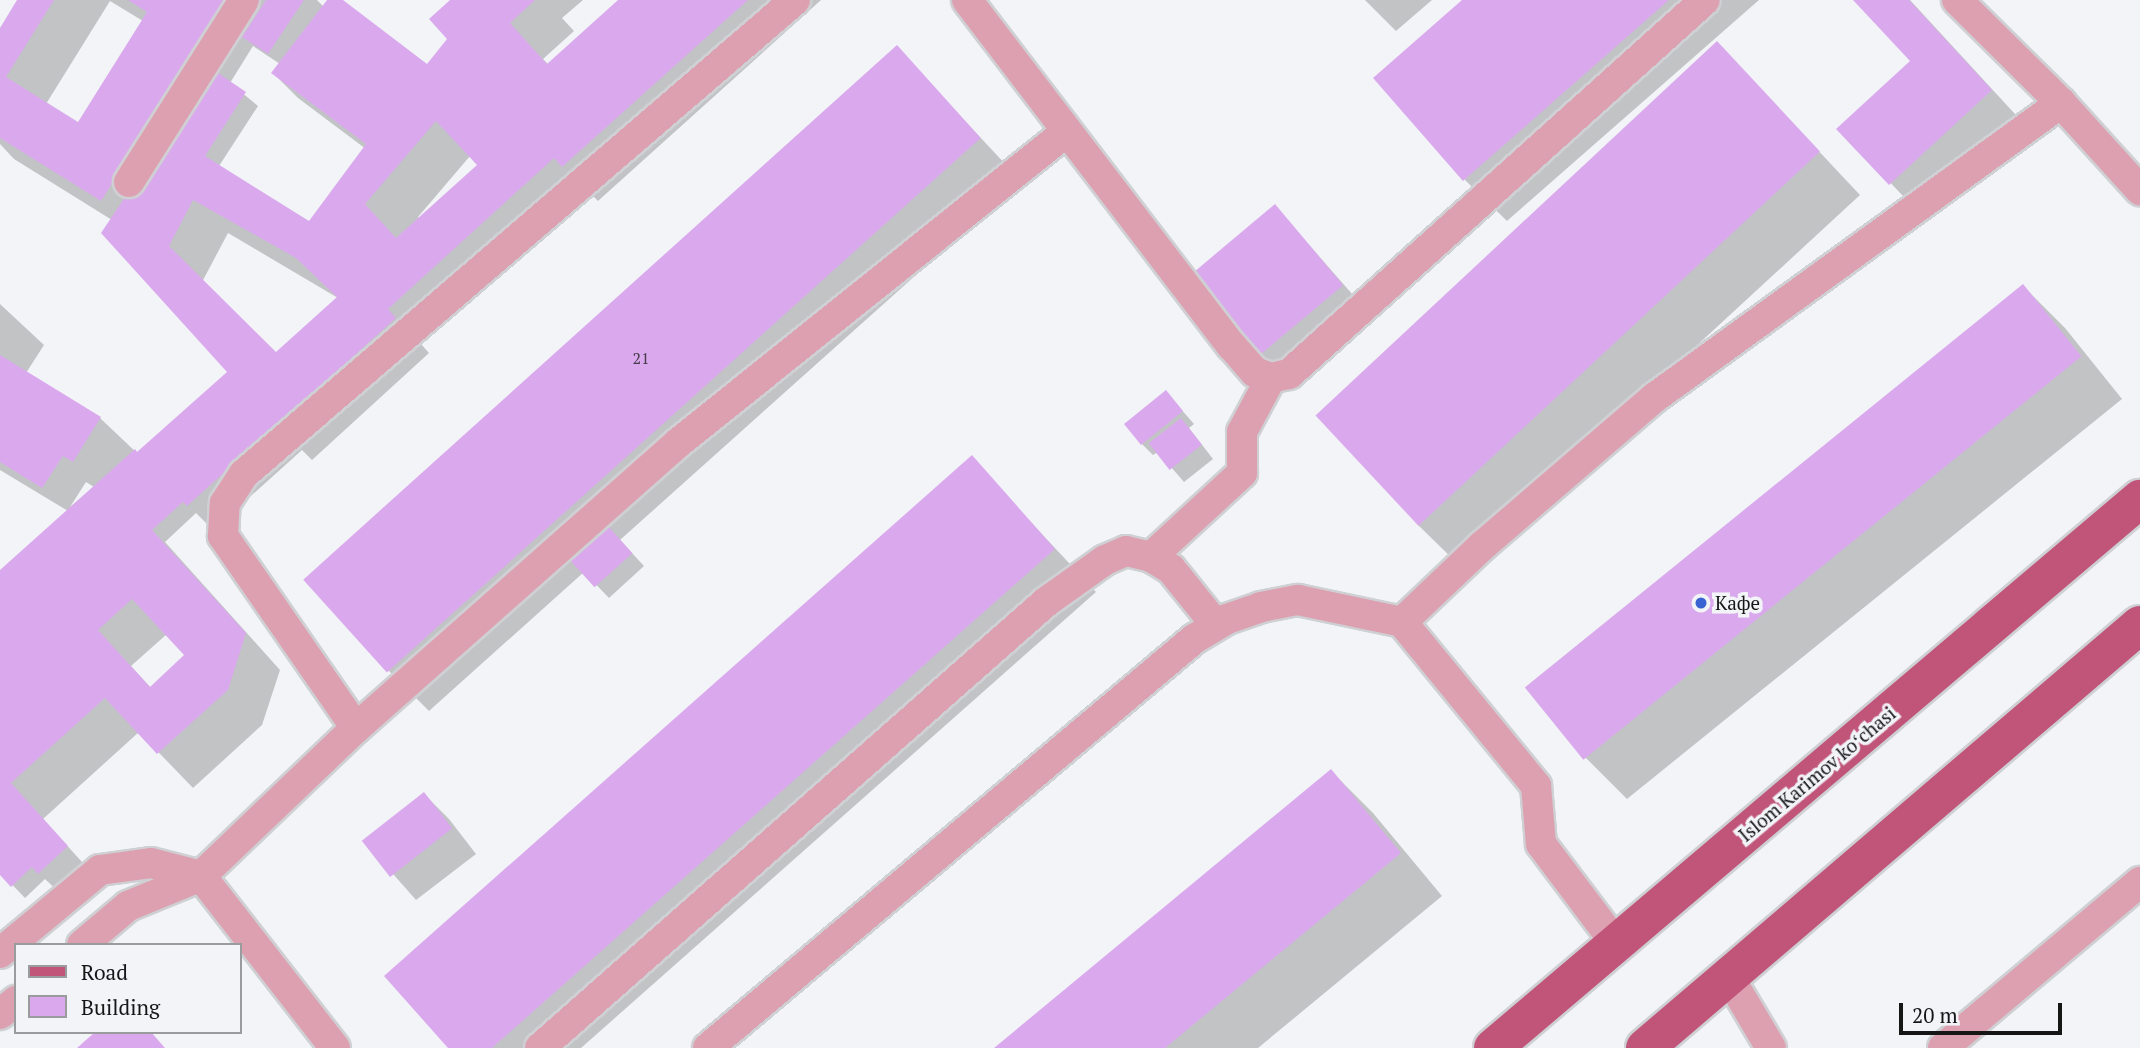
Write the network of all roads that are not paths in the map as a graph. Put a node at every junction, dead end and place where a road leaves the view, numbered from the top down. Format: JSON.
{"nodes":[{"id":1,"x":244,"y":0,"type":"edge"},
{"id":2,"x":795,"y":0,"type":"edge"},
{"id":3,"x":967,"y":0,"type":"edge"},
{"id":4,"x":1705,"y":0,"type":"edge"},
{"id":5,"x":1957,"y":0,"type":"edge"},
{"id":6,"x":2061,"y":103,"type":"junction"},
{"id":7,"x":1066,"y":132,"type":"junction"},
{"id":8,"x":129,"y":183,"type":"dead end"},
{"id":9,"x":2140,"y":190,"type":"edge"},
{"id":10,"x":1271,"y":378,"type":"junction"},
{"id":11,"x":2140,"y":499,"type":"edge"},
{"id":12,"x":1151,"y":557,"type":"junction"},
{"id":13,"x":1402,"y":622,"type":"junction"},
{"id":14,"x":1216,"y":625,"type":"junction"},
{"id":15,"x":2140,"y":625,"type":"edge"},
{"id":16,"x":356,"y":728,"type":"junction"},
{"id":17,"x":201,"y":876,"type":"junction"},
{"id":18,"x":2140,"y":882,"type":"edge"},
{"id":19,"x":84,"y":943,"type":"edge"},
{"id":20,"x":1617,"y":945,"type":"junction"},
{"id":21,"x":0,"y":953,"type":"edge"},
{"id":22,"x":1729,"y":977,"type":"junction"},
{"id":23,"x":14,"y":1003,"type":"edge"},
{"id":24,"x":0,"y":1014,"type":"edge"},
{"id":25,"x":335,"y":1048,"type":"edge"},
{"id":26,"x":540,"y":1048,"type":"edge"},
{"id":27,"x":708,"y":1048,"type":"edge"},
{"id":28,"x":1493,"y":1048,"type":"edge"},
{"id":29,"x":1645,"y":1048,"type":"edge"},
{"id":30,"x":1771,"y":1048,"type":"edge"},
{"id":31,"x":1943,"y":1048,"type":"edge"}],
"edges":[{"from":1,"to":8,"type":"lane"},
{"from":2,"to":16,"type":"lane"},
{"from":3,"to":7,"type":"lane"},
{"from":4,"to":10,"type":"lane"},
{"from":5,"to":6,"type":"lane"},
{"from":6,"to":9,"type":"lane"},
{"from":6,"to":13,"type":"lane"},
{"from":7,"to":10,"type":"lane"},
{"from":7,"to":16,"type":"lane"},
{"from":10,"to":12,"type":"lane"},
{"from":11,"to":20,"type":"main road","name":"Islom Karimov koʻchasi"},
{"from":12,"to":14,"type":"lane"},
{"from":12,"to":26,"type":"lane"},
{"from":13,"to":14,"type":"lane"},
{"from":13,"to":20,"type":"lane"},
{"from":14,"to":27,"type":"lane"},
{"from":15,"to":22,"type":"main road"},
{"from":16,"to":17,"type":"lane"},
{"from":17,"to":19,"type":"lane"},
{"from":17,"to":21,"type":"lane"},
{"from":17,"to":25,"type":"lane"},
{"from":18,"to":31,"type":"lane"},
{"from":20,"to":28,"type":"main road","name":"Islom Karimov koʻchasi"},
{"from":22,"to":29,"type":"main road"},
{"from":22,"to":30,"type":"lane"},
{"from":23,"to":24,"type":"lane"}]}
